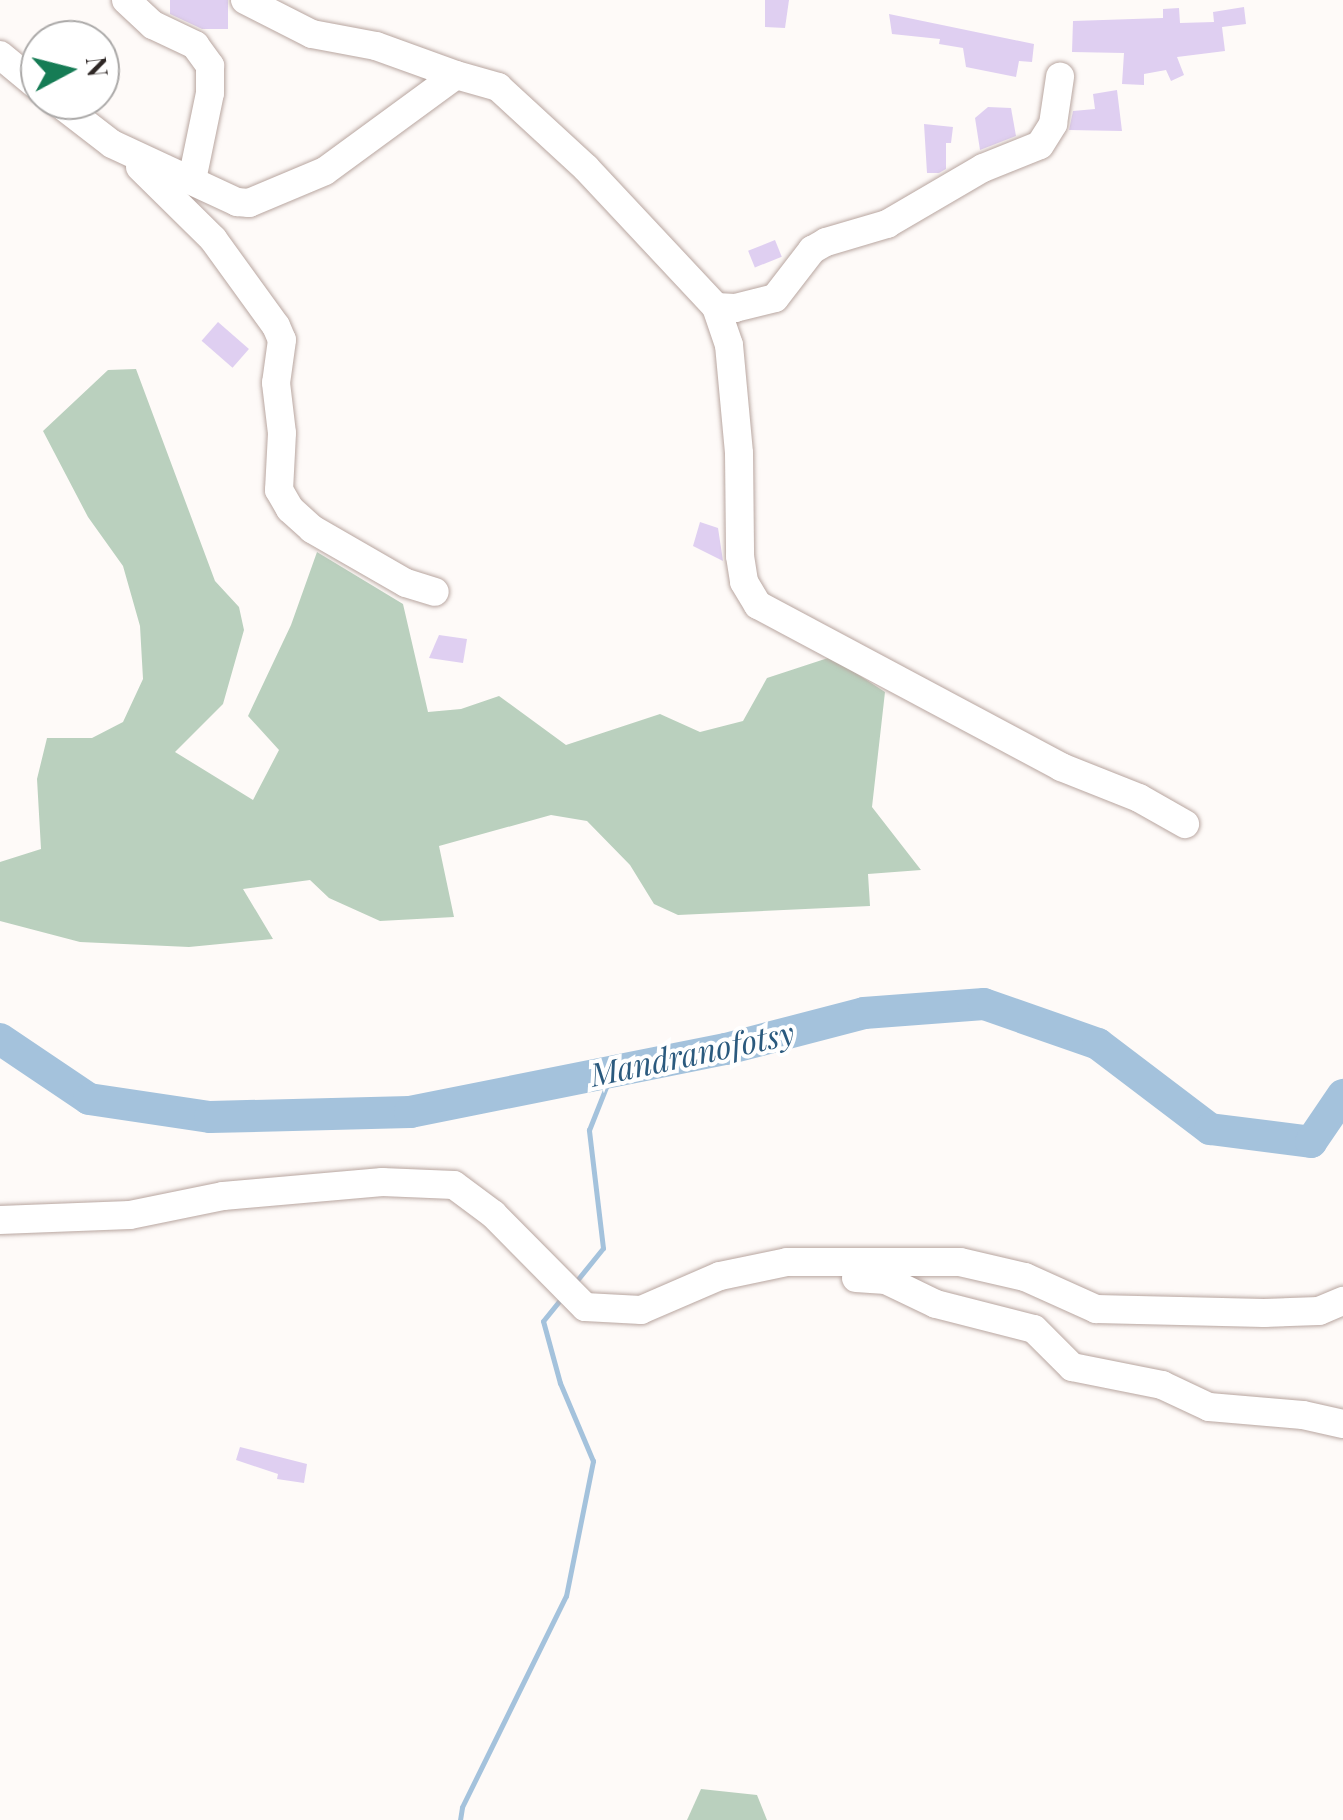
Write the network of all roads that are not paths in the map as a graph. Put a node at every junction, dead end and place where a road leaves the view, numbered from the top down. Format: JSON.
{"nodes":[{"id":1,"x":126,"y":0,"type":"edge"},
{"id":2,"x":245,"y":0,"type":"edge"},
{"id":3,"x":0,"y":55,"type":"edge"},
{"id":4,"x":20,"y":72,"type":"edge"},
{"id":5,"x":456,"y":75,"type":"junction"},
{"id":6,"x":1060,"y":78,"type":"dead end"},
{"id":7,"x":81,"y":120,"type":"edge"},
{"id":8,"x":112,"y":144,"type":"junction"},
{"id":9,"x":192,"y":180,"type":"junction"},
{"id":10,"x":716,"y":307,"type":"junction"},
{"id":11,"x":435,"y":592,"type":"dead end"},
{"id":12,"x":1184,"y":824,"type":"dead end"},
{"id":13,"x":0,"y":1220,"type":"edge"},
{"id":14,"x":786,"y":1262,"type":"junction"},
{"id":15,"x":1343,"y":1301,"type":"edge"},
{"id":16,"x":1343,"y":1424,"type":"edge"}],
"edges":[{"from":1,"to":9,"type":"street"},
{"from":2,"to":5,"type":"street"},
{"from":3,"to":4,"type":"street"},
{"from":5,"to":9,"type":"street"},
{"from":5,"to":10,"type":"street"},
{"from":6,"to":10,"type":"street"},
{"from":7,"to":8,"type":"street"},
{"from":8,"to":9,"type":"street"},
{"from":8,"to":11,"type":"street"},
{"from":10,"to":12,"type":"street"},
{"from":13,"to":14,"type":"street"},
{"from":14,"to":15,"type":"street"},
{"from":14,"to":16,"type":"street"}]}
